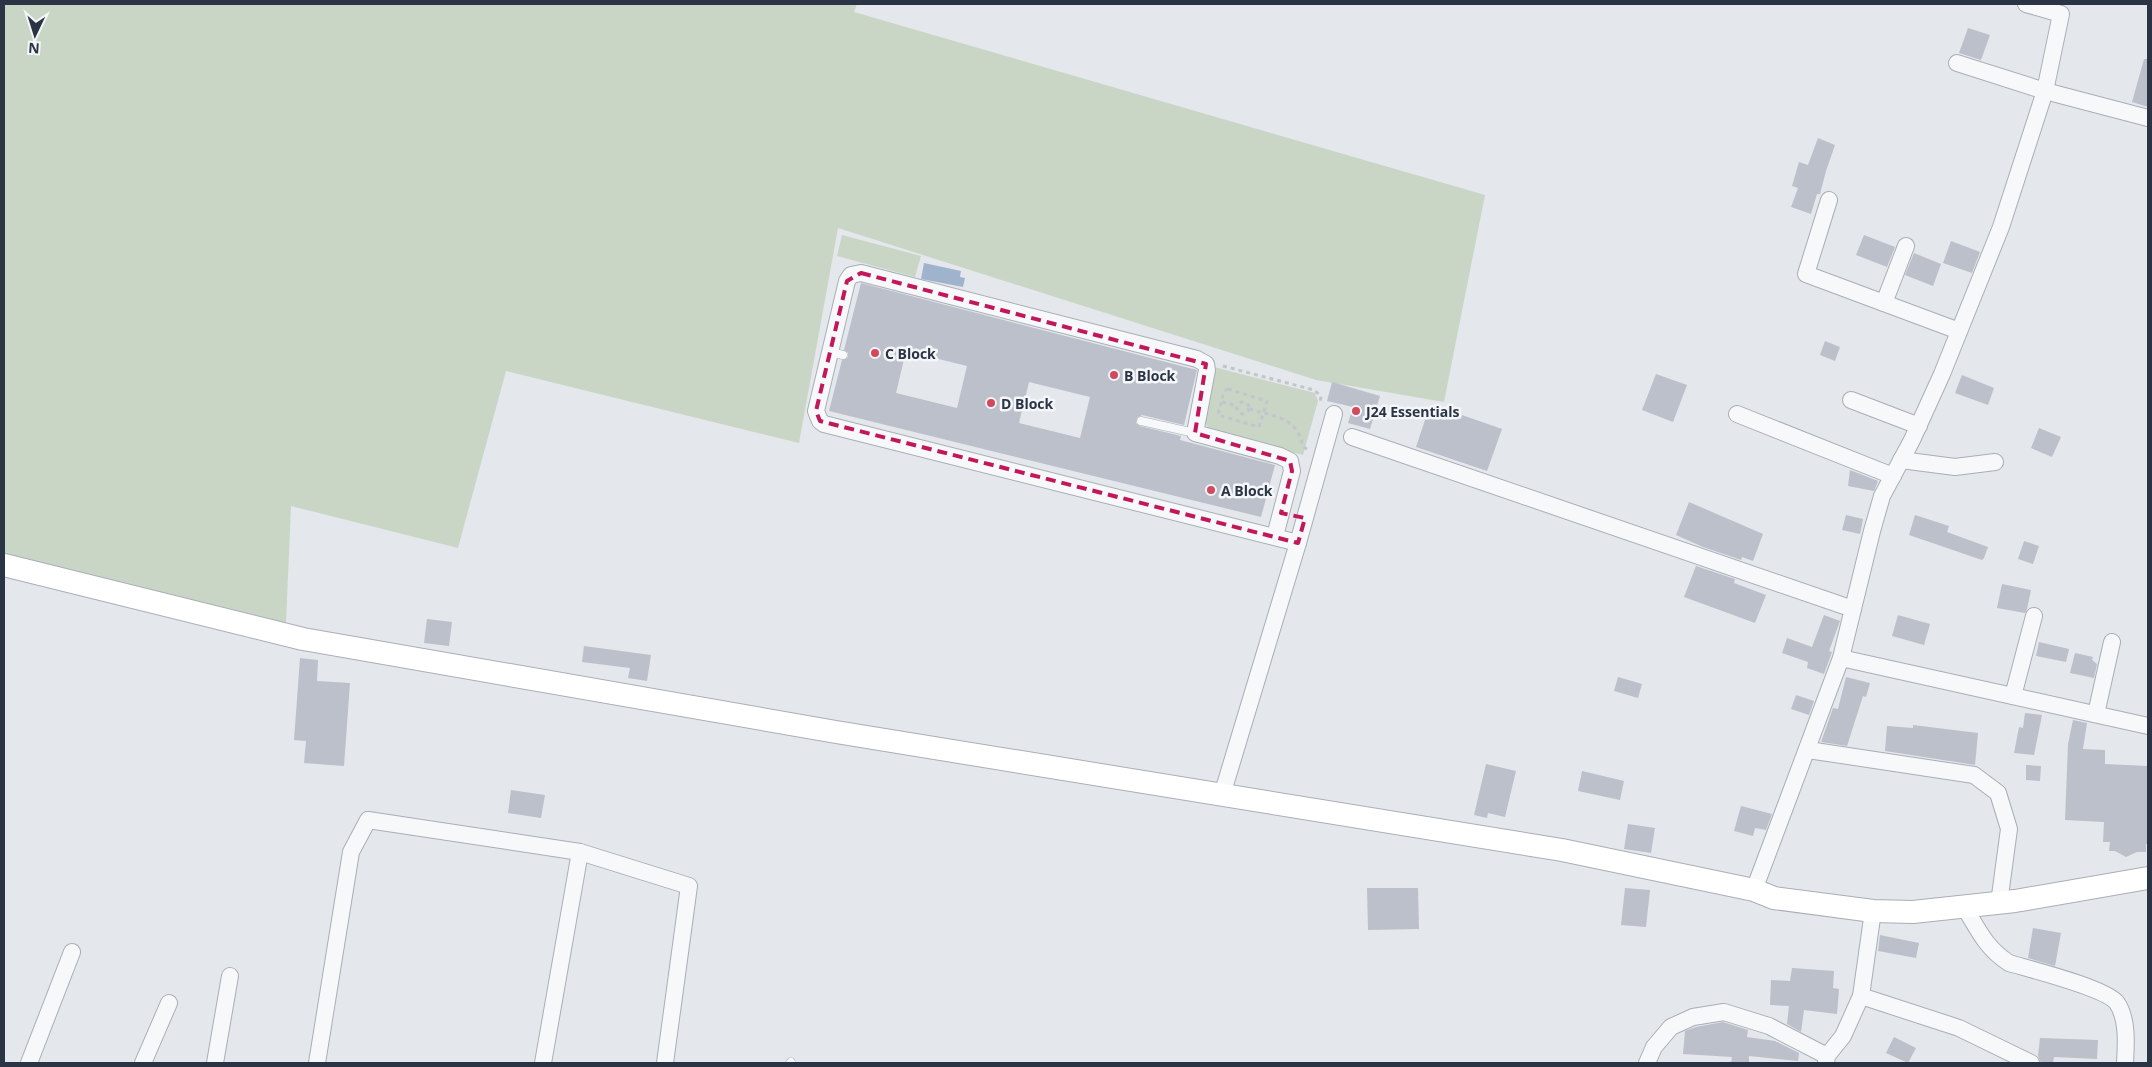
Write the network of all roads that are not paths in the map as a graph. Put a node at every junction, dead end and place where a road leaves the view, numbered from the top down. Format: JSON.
{"nodes":[{"id":1,"x":2026,"y":4,"type":"edge"},
{"id":2,"x":1957,"y":63,"type":"dead end"},
{"id":3,"x":2045,"y":92,"type":"junction"},
{"id":4,"x":2148,"y":118,"type":"edge"},
{"id":5,"x":1829,"y":200,"type":"dead end"},
{"id":6,"x":1906,"y":246,"type":"dead end"},
{"id":7,"x":1884,"y":303,"type":"junction"},
{"id":8,"x":1959,"y":331,"type":"junction"},
{"id":9,"x":1852,"y":400,"type":"dead end"},
{"id":10,"x":1326,"y":412,"type":"road end"},
{"id":11,"x":1737,"y":414,"type":"dead end"},
{"id":12,"x":1141,"y":421,"type":"dead end"},
{"id":13,"x":1919,"y":426,"type":"junction"},
{"id":14,"x":1195,"y":433,"type":"junction"},
{"id":15,"x":1352,"y":437,"type":"dead end"},
{"id":16,"x":1902,"y":460,"type":"junction"},
{"id":17,"x":1995,"y":462,"type":"dead end"},
{"id":18,"x":1893,"y":476,"type":"junction"},
{"id":19,"x":1282,"y":512,"type":"junction"},
{"id":20,"x":1305,"y":518,"type":"junction"},
{"id":21,"x":1275,"y":536,"type":"junction"},
{"id":22,"x":1298,"y":542,"type":"junction"},
{"id":23,"x":4,"y":565,"type":"edge"},
{"id":24,"x":1853,"y":609,"type":"junction"},
{"id":25,"x":2034,"y":616,"type":"dead end"},
{"id":26,"x":2112,"y":642,"type":"dead end"},
{"id":27,"x":1841,"y":658,"type":"junction"},
{"id":28,"x":2013,"y":696,"type":"junction"},
{"id":29,"x":2096,"y":714,"type":"junction"},
{"id":30,"x":2148,"y":726,"type":"edge"},
{"id":31,"x":1808,"y":750,"type":"junction"},
{"id":32,"x":1222,"y":794,"type":"junction"},
{"id":33,"x":580,"y":852,"type":"junction"},
{"id":34,"x":2148,"y":878,"type":"edge"},
{"id":35,"x":1754,"y":890,"type":"junction"},
{"id":36,"x":1999,"y":903,"type":"junction"},
{"id":37,"x":1965,"y":908,"type":"junction"},
{"id":38,"x":1873,"y":911,"type":"junction"},
{"id":39,"x":72,"y":952,"type":"dead end"},
{"id":40,"x":230,"y":976,"type":"dead end"},
{"id":41,"x":1861,"y":996,"type":"junction"},
{"id":42,"x":168,"y":1003,"type":"dead end"},
{"id":43,"x":1827,"y":1060,"type":"edge"},
{"id":44,"x":29,"y":1063,"type":"edge"},
{"id":45,"x":143,"y":1063,"type":"edge"},
{"id":46,"x":215,"y":1063,"type":"edge"},
{"id":47,"x":317,"y":1063,"type":"edge"},
{"id":48,"x":543,"y":1063,"type":"edge"},
{"id":49,"x":665,"y":1063,"type":"edge"},
{"id":50,"x":1647,"y":1063,"type":"edge"},
{"id":51,"x":2031,"y":1063,"type":"edge"},
{"id":52,"x":2125,"y":1063,"type":"edge"}],
"edges":[{"from":1,"to":3,"type":"street"},
{"from":2,"to":3,"type":"street"},
{"from":3,"to":4,"type":"street"},
{"from":3,"to":8,"type":"street"},
{"from":5,"to":7,"type":"street"},
{"from":6,"to":7,"type":"street"},
{"from":7,"to":8,"type":"street"},
{"from":8,"to":13,"type":"street"},
{"from":9,"to":13,"type":"street"},
{"from":10,"to":20,"type":"street"},
{"from":11,"to":18,"type":"street"},
{"from":12,"to":14,"type":"lane"},
{"from":13,"to":16,"type":"street"},
{"from":14,"to":19,"type":"street"},
{"from":14,"to":21,"type":"street"},
{"from":15,"to":24,"type":"street"},
{"from":16,"to":17,"type":"street"},
{"from":16,"to":18,"type":"street"},
{"from":18,"to":24,"type":"street"},
{"from":19,"to":20,"type":"street"},
{"from":19,"to":21,"type":"street"},
{"from":20,"to":22,"type":"street"},
{"from":21,"to":22,"type":"street"},
{"from":22,"to":32,"type":"street"},
{"from":23,"to":32,"type":"street"},
{"from":24,"to":27,"type":"street"},
{"from":25,"to":28,"type":"street"},
{"from":26,"to":29,"type":"street"},
{"from":27,"to":28,"type":"street"},
{"from":27,"to":31,"type":"street"},
{"from":28,"to":29,"type":"street"},
{"from":29,"to":30,"type":"street"},
{"from":31,"to":35,"type":"street"},
{"from":31,"to":36,"type":"street"},
{"from":32,"to":35,"type":"street"},
{"from":33,"to":47,"type":"street"},
{"from":33,"to":48,"type":"street"},
{"from":33,"to":49,"type":"street"},
{"from":34,"to":36,"type":"street"},
{"from":35,"to":38,"type":"street"},
{"from":36,"to":37,"type":"street"},
{"from":37,"to":38,"type":"street"},
{"from":37,"to":52,"type":"street"},
{"from":38,"to":41,"type":"street"},
{"from":39,"to":44,"type":"street"},
{"from":40,"to":46,"type":"street"},
{"from":41,"to":43,"type":"street"},
{"from":41,"to":51,"type":"street"},
{"from":42,"to":45,"type":"street"},
{"from":43,"to":50,"type":"street"}]}
